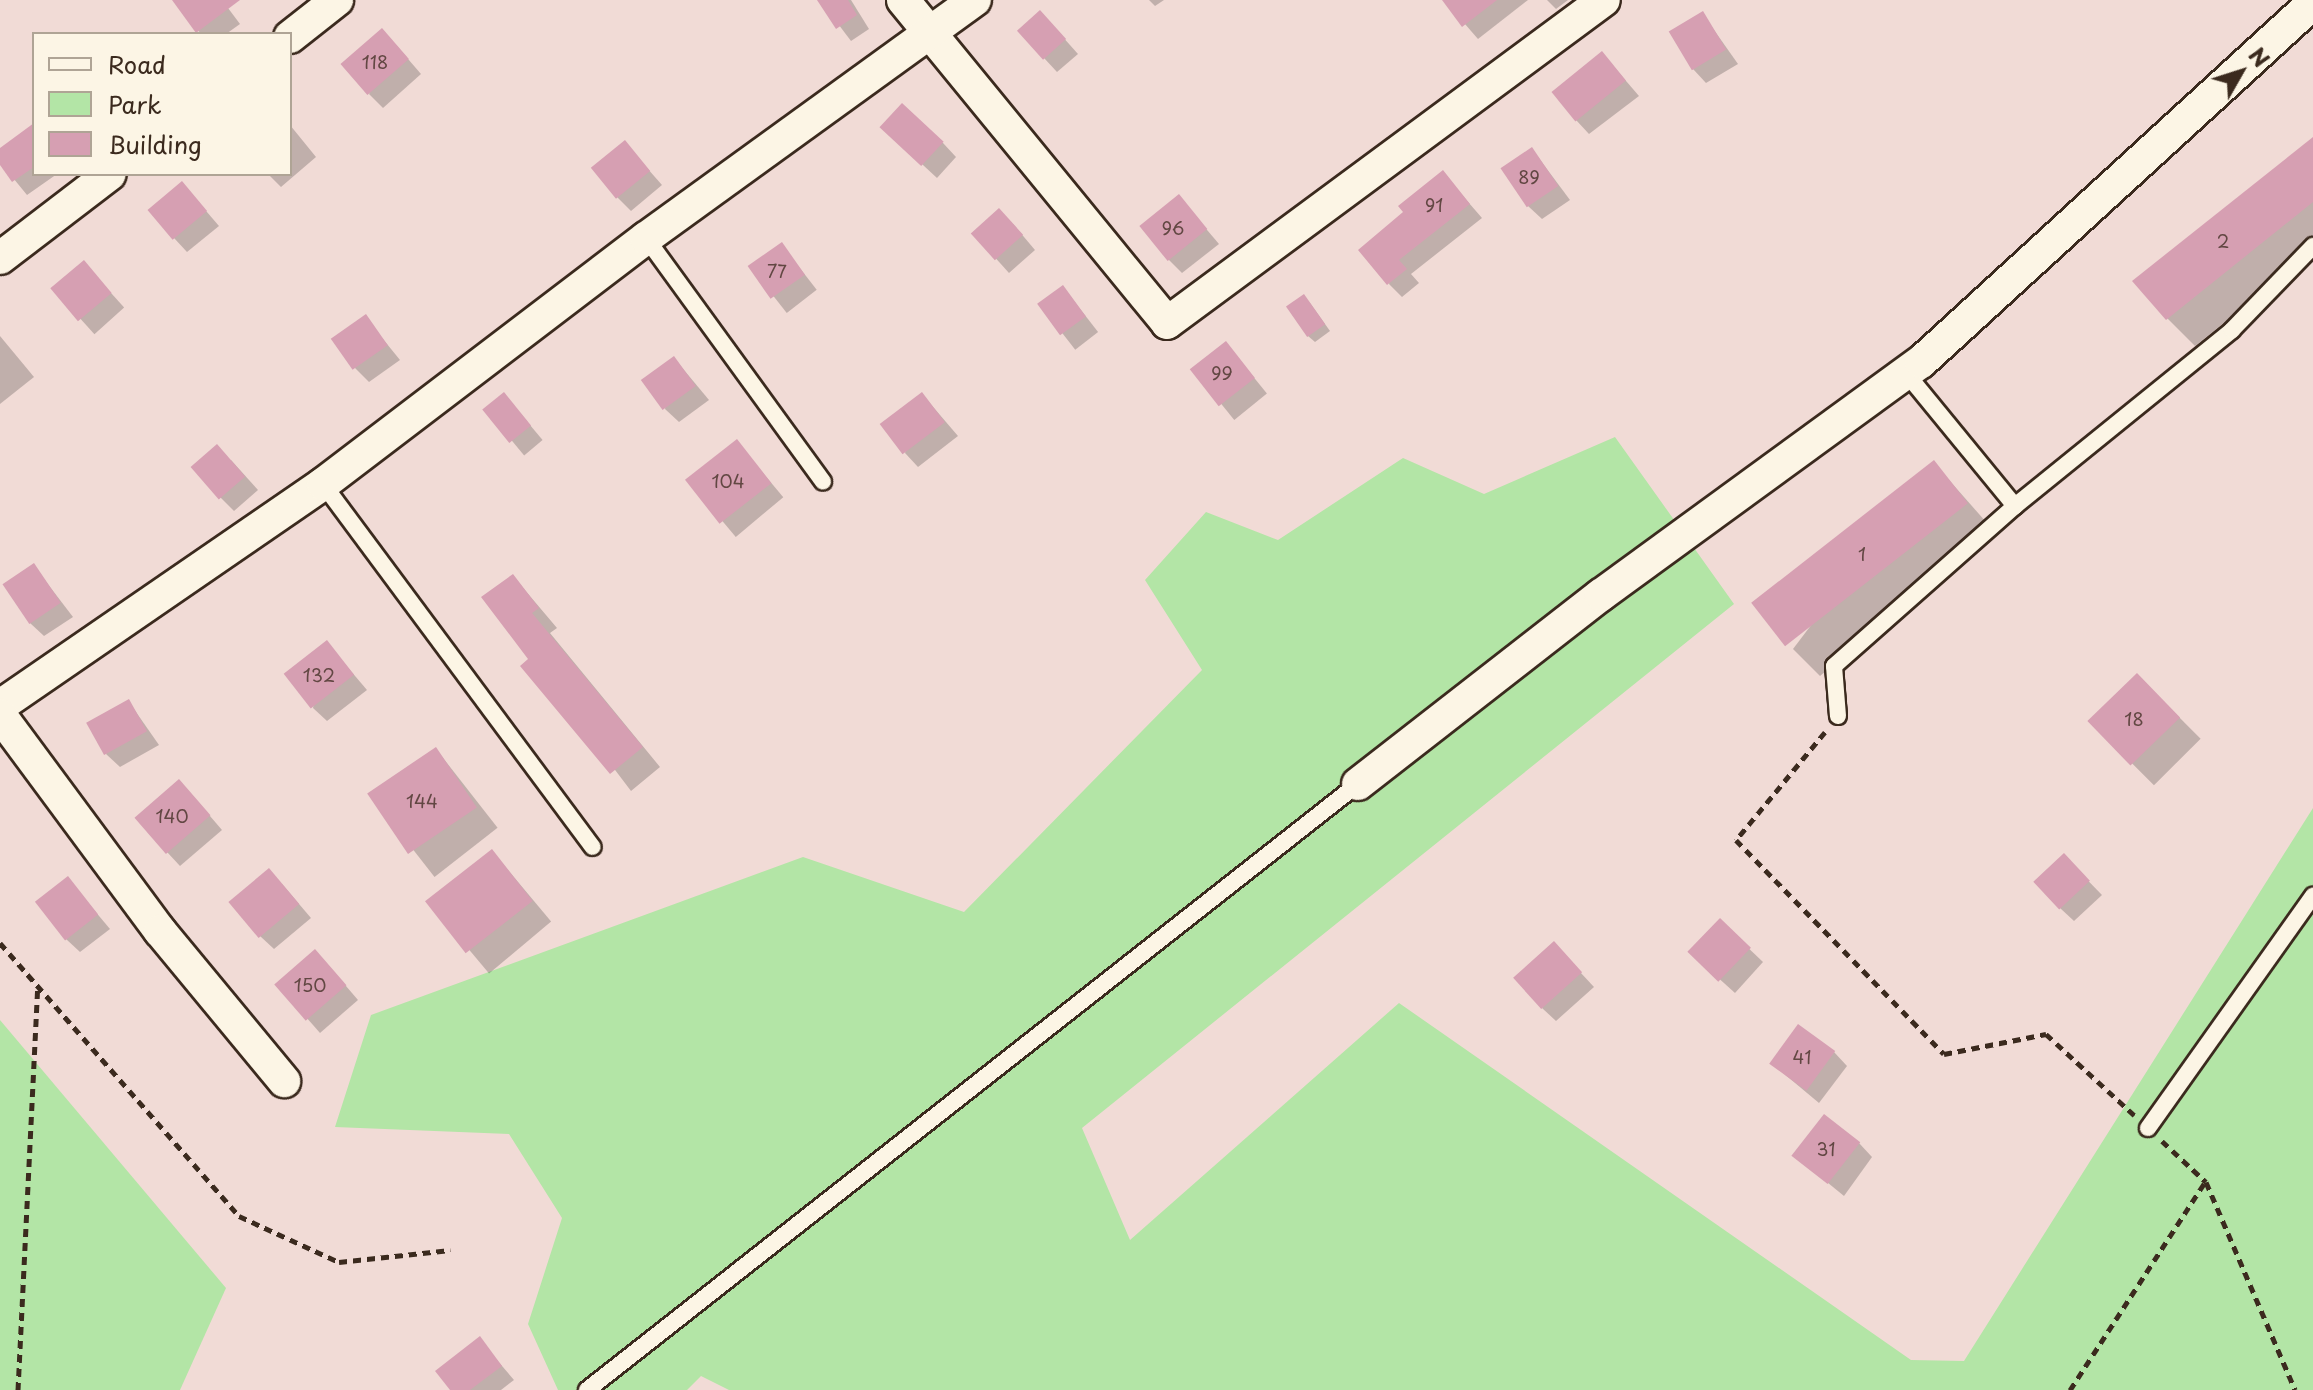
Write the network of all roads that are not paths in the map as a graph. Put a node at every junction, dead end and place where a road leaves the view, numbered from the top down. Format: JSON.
{"nodes":[{"id":1,"x":337,"y":0,"type":"edge"},
{"id":2,"x":903,"y":0,"type":"edge"},
{"id":3,"x":975,"y":0,"type":"edge"},
{"id":4,"x":1604,"y":0,"type":"edge"},
{"id":5,"x":2309,"y":15,"type":"edge"},
{"id":6,"x":930,"y":33,"type":"junction"},
{"id":7,"x":292,"y":35,"type":"edge"},
{"id":8,"x":107,"y":176,"type":"edge"},
{"id":9,"x":646,"y":238,"type":"junction"},
{"id":10,"x":2313,"y":246,"type":"edge"},
{"id":11,"x":0,"y":258,"type":"edge"},
{"id":12,"x":1906,"y":373,"type":"junction"},
{"id":13,"x":823,"y":482,"type":"dead end"},
{"id":14,"x":323,"y":484,"type":"junction"},
{"id":15,"x":2015,"y":506,"type":"junction"},
{"id":16,"x":0,"y":706,"type":"edge"},
{"id":17,"x":0,"y":715,"type":"edge"},
{"id":18,"x":1838,"y":716,"type":"road end"},
{"id":19,"x":1358,"y":784,"type":"joint"},
{"id":20,"x":593,"y":847,"type":"dead end"},
{"id":21,"x":2313,"y":896,"type":"edge"},
{"id":22,"x":284,"y":1081,"type":"dead end"},
{"id":23,"x":2148,"y":1128,"type":"road end"},
{"id":24,"x":587,"y":1390,"type":"edge"}],
"edges":[{"from":1,"to":7,"type":"street"},
{"from":2,"to":6,"type":"street"},
{"from":3,"to":6,"type":"street"},
{"from":4,"to":6,"type":"street"},
{"from":5,"to":12,"type":"street"},
{"from":6,"to":9,"type":"street"},
{"from":8,"to":11,"type":"street"},
{"from":9,"to":13,"type":"lane"},
{"from":9,"to":14,"type":"street"},
{"from":10,"to":15,"type":"lane"},
{"from":12,"to":15,"type":"lane"},
{"from":12,"to":19,"type":"street"},
{"from":14,"to":16,"type":"street"},
{"from":14,"to":20,"type":"lane"},
{"from":15,"to":18,"type":"lane"},
{"from":17,"to":22,"type":"street"},
{"from":19,"to":24,"type":"lane"},
{"from":21,"to":23,"type":"lane"}]}
